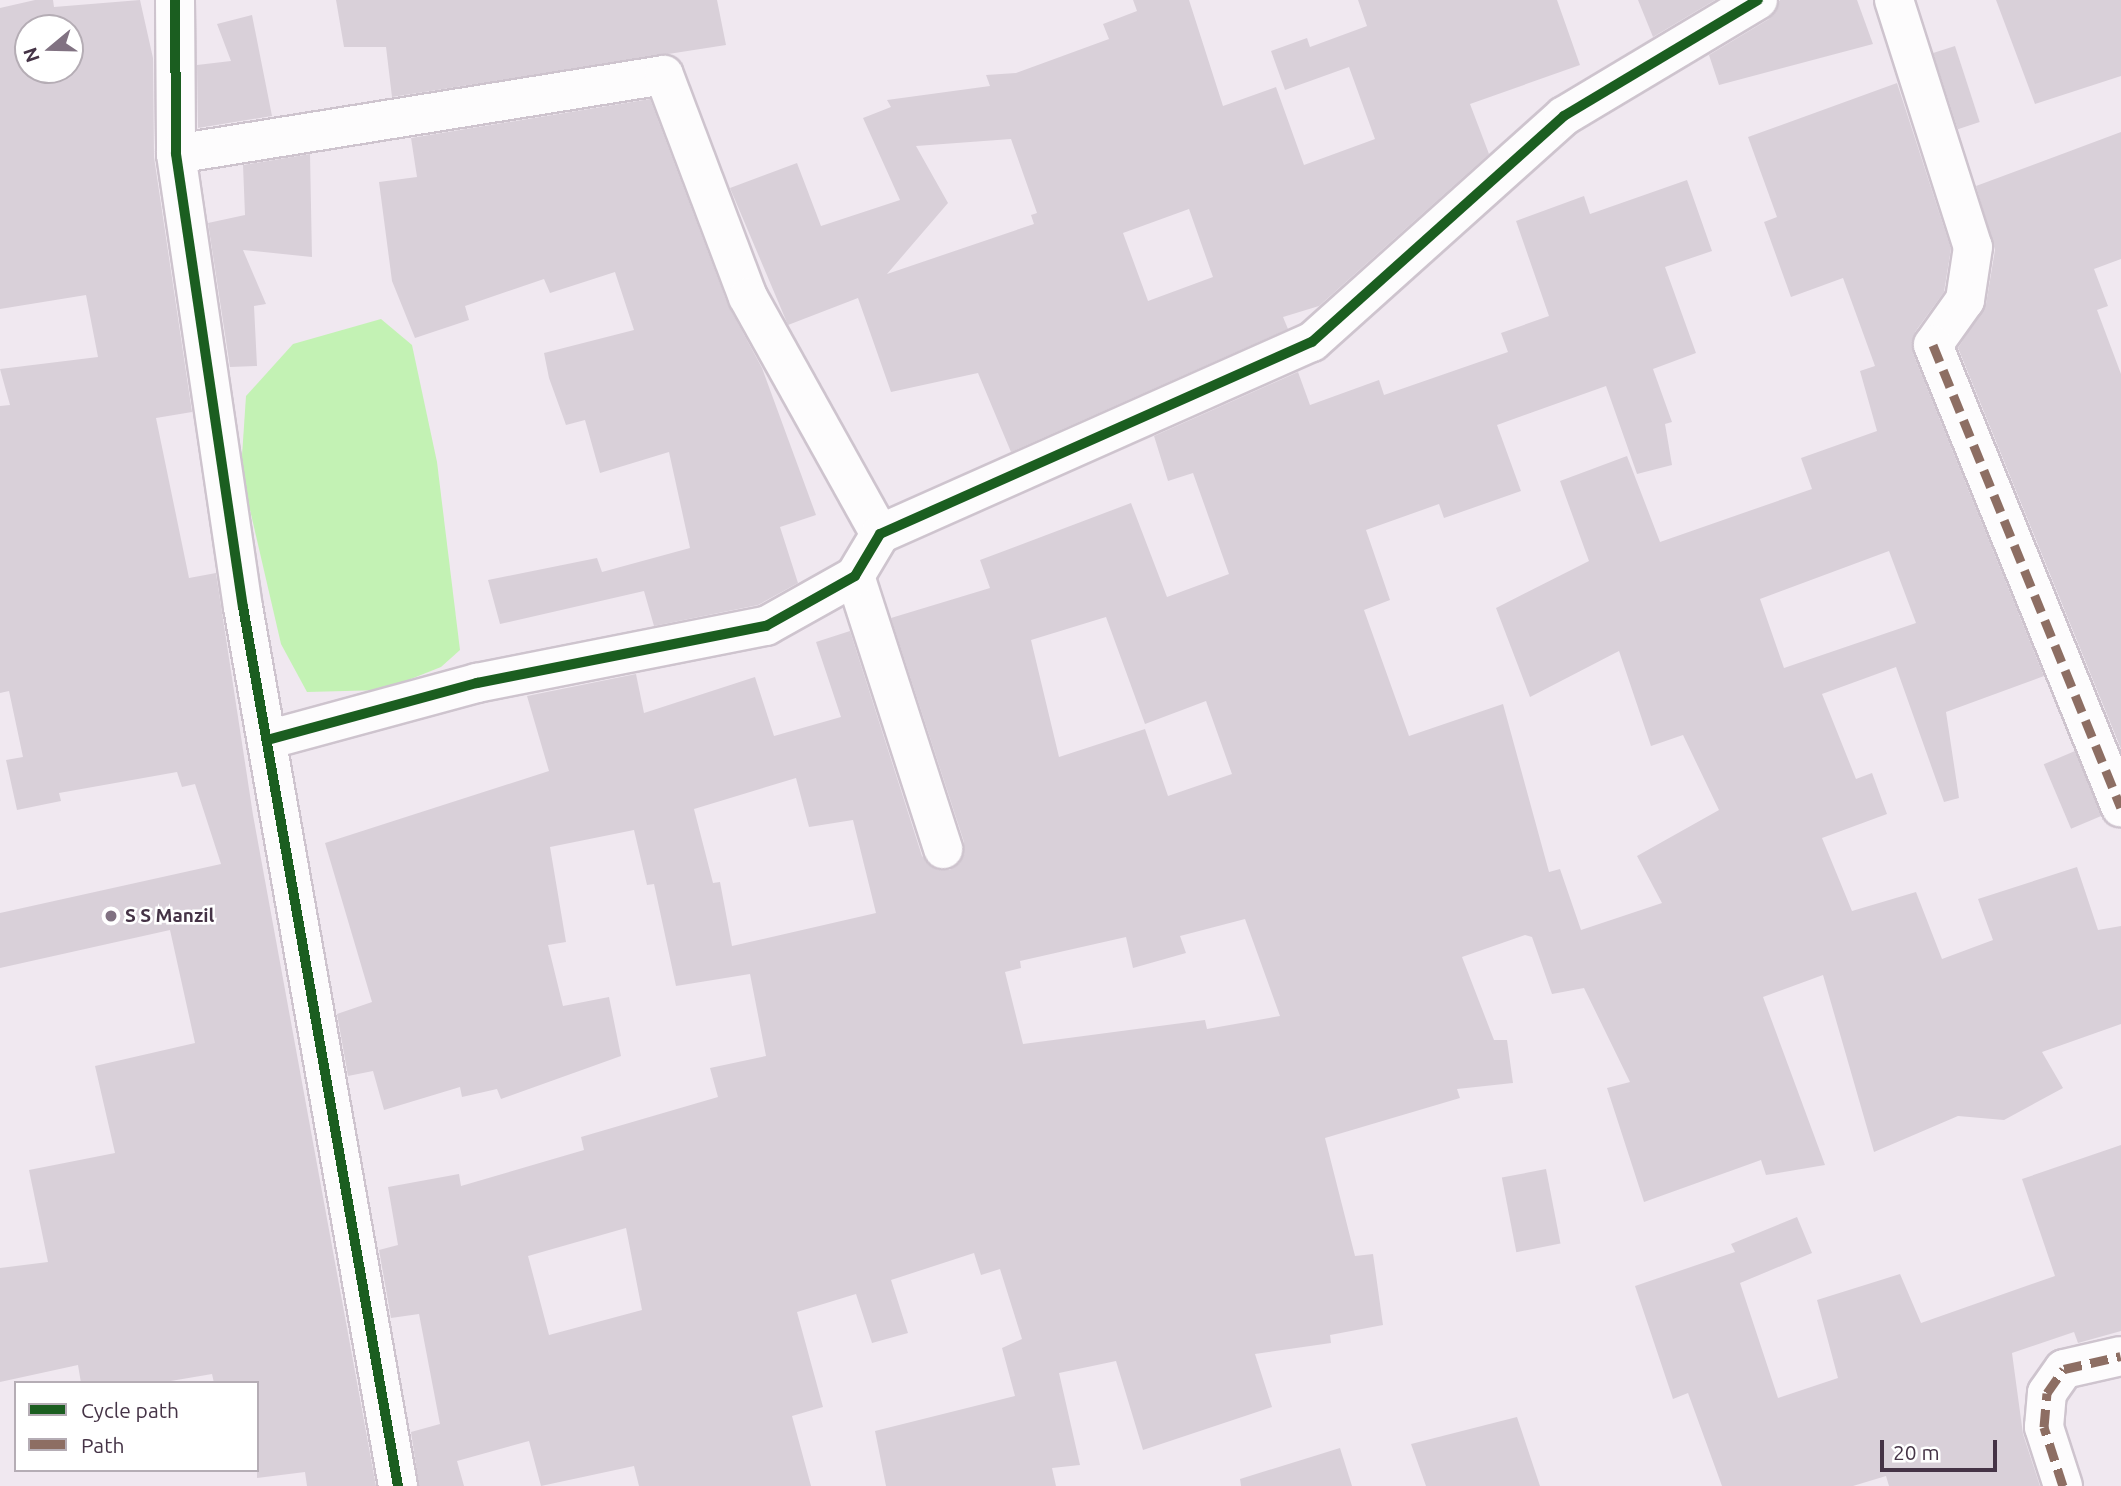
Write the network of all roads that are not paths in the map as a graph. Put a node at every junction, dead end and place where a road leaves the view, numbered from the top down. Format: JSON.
{"nodes":[{"id":1,"x":174,"y":0,"type":"edge"},
{"id":2,"x":1758,"y":0,"type":"edge"},
{"id":3,"x":1894,"y":0,"type":"edge"},
{"id":4,"x":176,"y":154,"type":"junction"},
{"id":5,"x":880,"y":534,"type":"junction"},
{"id":6,"x":856,"y":576,"type":"junction"},
{"id":7,"x":267,"y":740,"type":"junction"},
{"id":8,"x":2121,"y":807,"type":"edge"},
{"id":9,"x":943,"y":849,"type":"dead end"},
{"id":10,"x":2121,"y":1356,"type":"edge"},
{"id":11,"x":398,"y":1486,"type":"edge"},
{"id":12,"x":2063,"y":1486,"type":"edge"}],
"edges":[{"from":1,"to":4,"type":"street"},
{"from":2,"to":5,"type":"street"},
{"from":3,"to":8,"type":"street"},
{"from":4,"to":5,"type":"street"},
{"from":4,"to":7,"type":"street"},
{"from":5,"to":6,"type":"street"},
{"from":6,"to":7,"type":"street"},
{"from":6,"to":9,"type":"street"},
{"from":7,"to":11,"type":"street"},
{"from":10,"to":12,"type":"street"}]}
